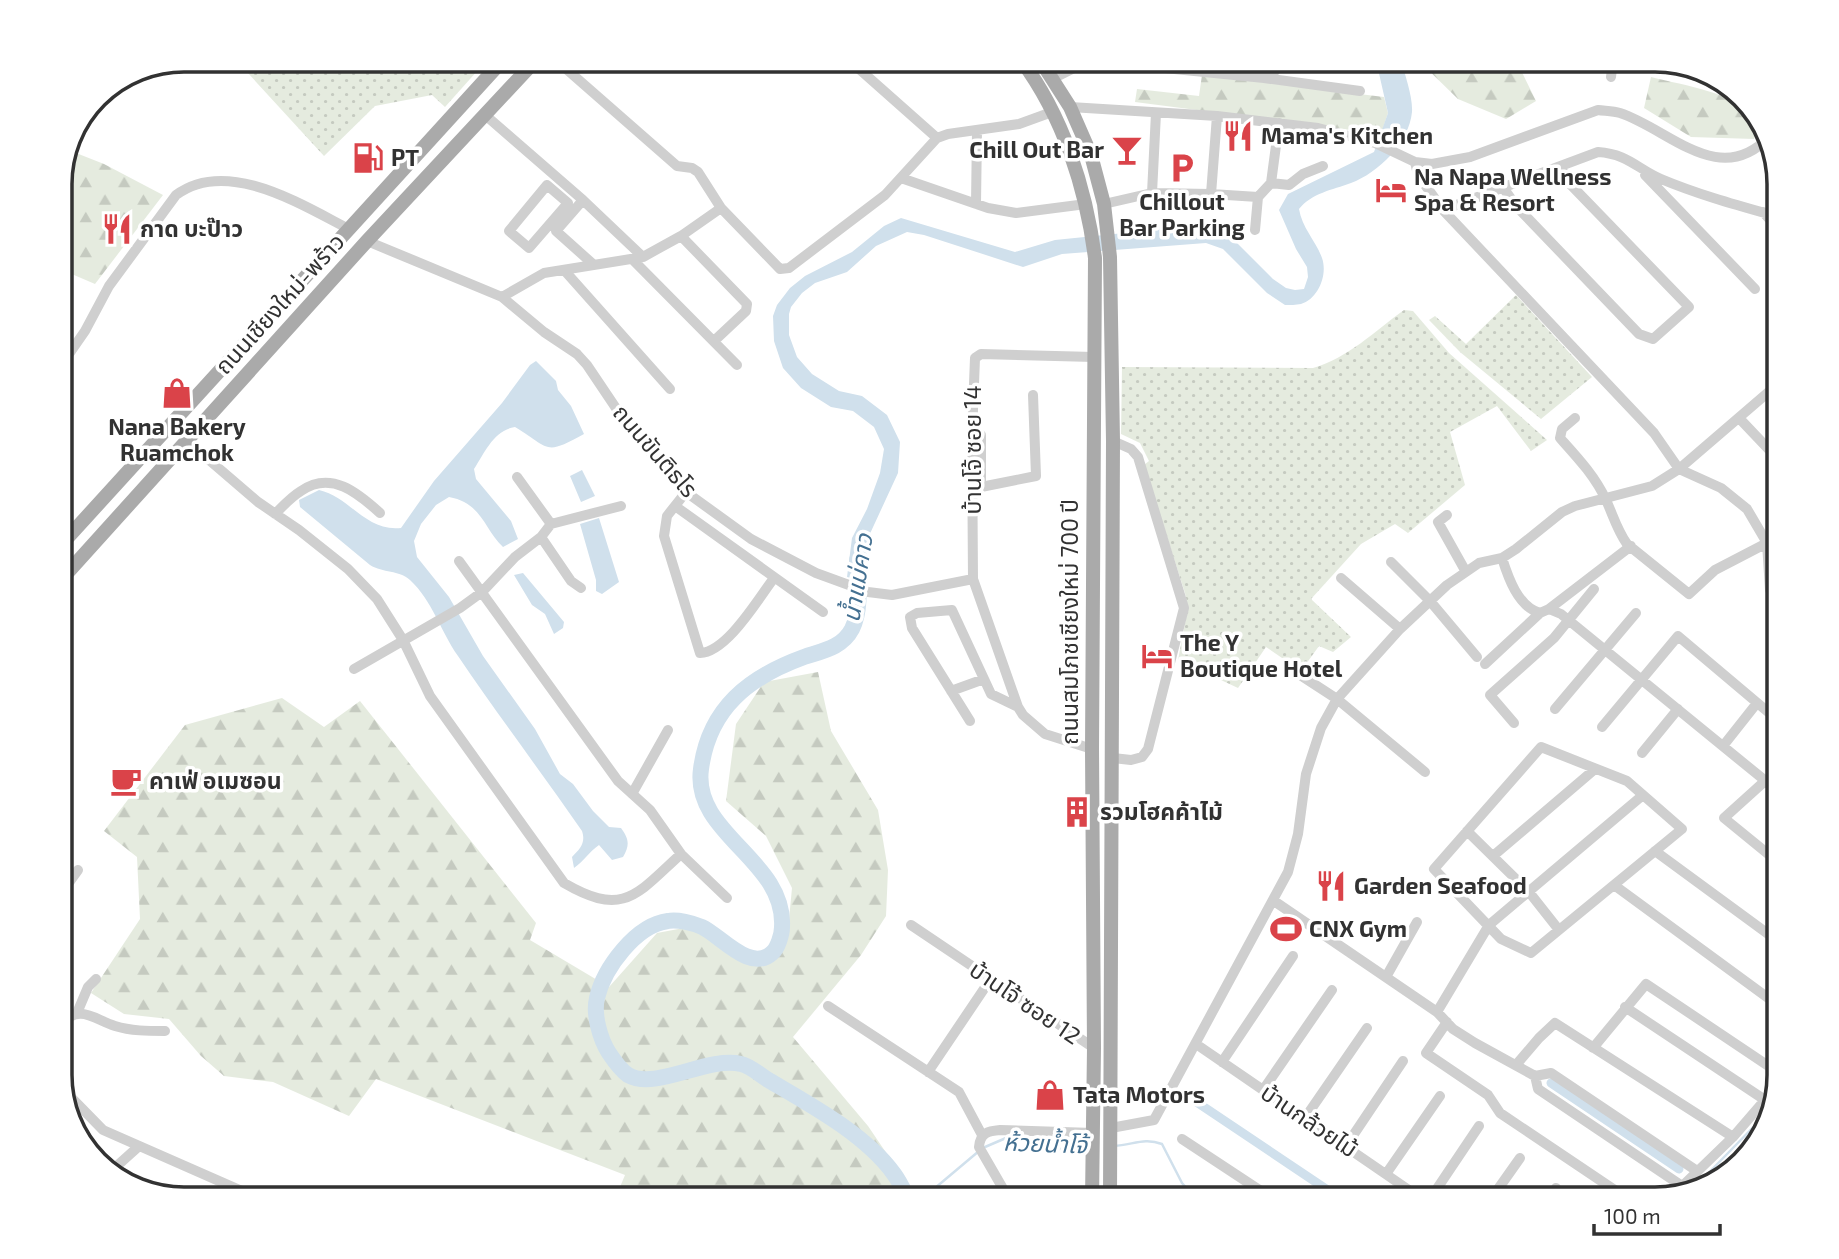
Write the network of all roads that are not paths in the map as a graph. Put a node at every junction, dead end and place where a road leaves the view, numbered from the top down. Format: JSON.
{"nodes":[{"id":1,"x":492,"y":72,"type":"edge"},
{"id":2,"x":524,"y":72,"type":"edge"},
{"id":3,"x":570,"y":72,"type":"edge"},
{"id":4,"x":863,"y":72,"type":"edge"},
{"id":5,"x":1020,"y":72,"type":"edge"},
{"id":6,"x":1028,"y":72,"type":"edge"},
{"id":7,"x":1048,"y":72,"type":"edge"},
{"id":8,"x":1058,"y":72,"type":"edge"},
{"id":9,"x":1066,"y":72,"type":"edge"},
{"id":10,"x":1213,"y":72,"type":"edge"},
{"id":11,"x":1273,"y":72,"type":"edge"},
{"id":12,"x":1612,"y":72,"type":"edge"},
{"id":13,"x":1060,"y":75,"type":"junction"},
{"id":14,"x":1611,"y":77,"type":"dead end"},
{"id":15,"x":1264,"y":78,"type":"junction"},
{"id":16,"x":1360,"y":91,"type":"dead end"},
{"id":17,"x":1050,"y":107,"type":"junction"},
{"id":18,"x":1070,"y":107,"type":"junction"},
{"id":19,"x":1156,"y":113,"type":"junction"},
{"id":20,"x":484,"y":114,"type":"junction"},
{"id":21,"x":1217,"y":116,"type":"junction"},
{"id":22,"x":1279,"y":123,"type":"junction"},
{"id":23,"x":977,"y":131,"type":"junction"},
{"id":24,"x":937,"y":138,"type":"junction"},
{"id":25,"x":1760,"y":146,"type":"edge"},
{"id":26,"x":1412,"y":160,"type":"junction"},
{"id":27,"x":1634,"y":163,"type":"junction"},
{"id":28,"x":1323,"y":166,"type":"dead end"},
{"id":29,"x":1561,"y":168,"type":"junction"},
{"id":30,"x":901,"y":178,"type":"junction"},
{"id":31,"x":551,"y":180,"type":"junction"},
{"id":32,"x":1271,"y":183,"type":"junction"},
{"id":33,"x":1504,"y":188,"type":"junction"},
{"id":34,"x":1152,"y":193,"type":"junction"},
{"id":35,"x":1211,"y":194,"type":"junction"},
{"id":36,"x":1258,"y":197,"type":"junction"},
{"id":37,"x":583,"y":200,"type":"junction"},
{"id":38,"x":976,"y":204,"type":"junction"},
{"id":39,"x":1086,"y":204,"type":"junction"},
{"id":40,"x":1104,"y":204,"type":"junction"},
{"id":41,"x":721,"y":208,"type":"junction"},
{"id":42,"x":1443,"y":210,"type":"junction"},
{"id":43,"x":1762,"y":212,"type":"junction"},
{"id":44,"x":1767,"y":213,"type":"edge"},
{"id":45,"x":1767,"y":217,"type":"edge"},
{"id":46,"x":349,"y":229,"type":"junction"},
{"id":47,"x":1099,"y":230,"type":"junction"},
{"id":48,"x":1255,"y":230,"type":"dead end"},
{"id":49,"x":681,"y":236,"type":"junction"},
{"id":50,"x":367,"y":241,"type":"junction"},
{"id":51,"x":1103,"y":257,"type":"junction"},
{"id":52,"x":638,"y":258,"type":"junction"},
{"id":53,"x":594,"y":265,"type":"junction"},
{"id":54,"x":564,"y":270,"type":"junction"},
{"id":55,"x":1755,"y":289,"type":"dead end"},
{"id":56,"x":502,"y":297,"type":"junction"},
{"id":57,"x":714,"y":341,"type":"junction"},
{"id":58,"x":72,"y":350,"type":"edge"},
{"id":59,"x":1094,"y":357,"type":"junction"},
{"id":60,"x":737,"y":365,"type":"dead end"},
{"id":61,"x":670,"y":389,"type":"dead end"},
{"id":62,"x":1767,"y":394,"type":"edge"},
{"id":63,"x":1033,"y":395,"type":"dead end"},
{"id":64,"x":1575,"y":418,"type":"dead end"},
{"id":65,"x":1738,"y":418,"type":"junction"},
{"id":66,"x":972,"y":435,"type":"junction"},
{"id":67,"x":187,"y":441,"type":"junction"},
{"id":68,"x":1114,"y":441,"type":"junction"},
{"id":69,"x":1767,"y":448,"type":"edge"},
{"id":70,"x":1679,"y":469,"type":"junction"},
{"id":71,"x":517,"y":477,"type":"dead end"},
{"id":72,"x":686,"y":492,"type":"junction"},
{"id":73,"x":1606,"y":499,"type":"junction"},
{"id":74,"x":621,"y":506,"type":"dead end"},
{"id":75,"x":675,"y":506,"type":"junction"},
{"id":76,"x":380,"y":513,"type":"dead end"},
{"id":77,"x":275,"y":514,"type":"junction"},
{"id":78,"x":1447,"y":515,"type":"dead end"},
{"id":79,"x":551,"y":524,"type":"junction"},
{"id":80,"x":72,"y":533,"type":"edge"},
{"id":81,"x":541,"y":537,"type":"junction"},
{"id":82,"x":1767,"y":543,"type":"joint"},
{"id":83,"x":1631,"y":546,"type":"junction"},
{"id":84,"x":1502,"y":558,"type":"junction"},
{"id":85,"x":459,"y":561,"type":"dead end"},
{"id":86,"x":1391,"y":562,"type":"dead end"},
{"id":87,"x":72,"y":568,"type":"edge"},
{"id":88,"x":1466,"y":572,"type":"junction"},
{"id":89,"x":774,"y":578,"type":"junction"},
{"id":90,"x":1341,"y":578,"type":"dead end"},
{"id":91,"x":973,"y":579,"type":"junction"},
{"id":92,"x":580,"y":588,"type":"dead end"},
{"id":93,"x":1594,"y":589,"type":"dead end"},
{"id":94,"x":482,"y":592,"type":"junction"},
{"id":95,"x":1430,"y":601,"type":"junction"},
{"id":96,"x":1544,"y":611,"type":"junction"},
{"id":97,"x":823,"y":612,"type":"dead end"},
{"id":98,"x":1636,"y":613,"type":"dead end"},
{"id":99,"x":1569,"y":620,"type":"junction"},
{"id":100,"x":1400,"y":629,"type":"junction"},
{"id":101,"x":403,"y":640,"type":"junction"},
{"id":102,"x":1605,"y":649,"type":"junction"},
{"id":103,"x":354,"y":669,"type":"dead end"},
{"id":104,"x":1294,"y":671,"type":"dead end"},
{"id":105,"x":984,"y":679,"type":"junction"},
{"id":106,"x":1642,"y":680,"type":"junction"},
{"id":107,"x":951,"y":691,"type":"junction"},
{"id":108,"x":1337,"y":699,"type":"junction"},
{"id":109,"x":1757,"y":704,"type":"junction"},
{"id":110,"x":1018,"y":707,"type":"junction"},
{"id":111,"x":1555,"y":709,"type":"dead end"},
{"id":112,"x":1678,"y":709,"type":"junction"},
{"id":113,"x":1767,"y":712,"type":"edge"},
{"id":114,"x":970,"y":721,"type":"dead end"},
{"id":115,"x":1514,"y":723,"type":"dead end"},
{"id":116,"x":1602,"y":727,"type":"dead end"},
{"id":117,"x":668,"y":730,"type":"dead end"},
{"id":118,"x":1723,"y":746,"type":"junction"},
{"id":119,"x":1093,"y":749,"type":"junction"},
{"id":120,"x":1642,"y":753,"type":"dead end"},
{"id":121,"x":1113,"y":758,"type":"junction"},
{"id":122,"x":1595,"y":769,"type":"junction"},
{"id":123,"x":1425,"y":772,"type":"dead end"},
{"id":124,"x":1765,"y":781,"type":"joint"},
{"id":125,"x":632,"y":794,"type":"junction"},
{"id":126,"x":1643,"y":795,"type":"junction"},
{"id":127,"x":1467,"y":831,"type":"junction"},
{"id":128,"x":1655,"y":851,"type":"junction"},
{"id":129,"x":1767,"y":853,"type":"edge"},
{"id":130,"x":681,"y":854,"type":"junction"},
{"id":131,"x":1493,"y":856,"type":"junction"},
{"id":132,"x":78,"y":870,"type":"dead end"},
{"id":133,"x":72,"y":878,"type":"edge"},
{"id":134,"x":1614,"y":885,"type":"junction"},
{"id":135,"x":1529,"y":892,"type":"junction"},
{"id":136,"x":727,"y":898,"type":"dead end"},
{"id":137,"x":1273,"y":901,"type":"junction"},
{"id":138,"x":1416,"y":922,"type":"dead end"},
{"id":139,"x":911,"y":925,"type":"dead end"},
{"id":140,"x":1489,"y":925,"type":"junction"},
{"id":141,"x":1559,"y":930,"type":"junction"},
{"id":142,"x":1767,"y":933,"type":"edge"},
{"id":143,"x":1293,"y":956,"type":"dead end"},
{"id":144,"x":1386,"y":978,"type":"junction"},
{"id":145,"x":96,"y":979,"type":"dead end"},
{"id":146,"x":990,"y":980,"type":"junction"},
{"id":147,"x":1332,"y":990,"type":"dead end"},
{"id":148,"x":1767,"y":997,"type":"edge"},
{"id":149,"x":828,"y":1006,"type":"dead end"},
{"id":150,"x":1625,"y":1007,"type":"junction"},
{"id":151,"x":1437,"y":1012,"type":"junction"},
{"id":152,"x":77,"y":1013,"type":"junction"},
{"id":153,"x":72,"y":1017,"type":"edge"},
{"id":154,"x":1447,"y":1022,"type":"junction"},
{"id":155,"x":1367,"y":1028,"type":"dead end"},
{"id":156,"x":165,"y":1031,"type":"dead end"},
{"id":157,"x":1196,"y":1044,"type":"junction"},
{"id":158,"x":1094,"y":1048,"type":"junction"},
{"id":159,"x":1593,"y":1048,"type":"junction"},
{"id":160,"x":1222,"y":1062,"type":"junction"},
{"id":161,"x":1404,"y":1062,"type":"dead end"},
{"id":162,"x":1767,"y":1064,"type":"edge"},
{"id":163,"x":1516,"y":1065,"type":"junction"},
{"id":164,"x":928,"y":1072,"type":"junction"},
{"id":165,"x":1535,"y":1076,"type":"junction"},
{"id":166,"x":1263,"y":1090,"type":"junction"},
{"id":167,"x":1440,"y":1096,"type":"dead end"},
{"id":168,"x":1764,"y":1099,"type":"edge"},
{"id":169,"x":75,"y":1101,"type":"edge"},
{"id":170,"x":1764,"y":1101,"type":"edge"},
{"id":171,"x":1305,"y":1118,"type":"junction"},
{"id":172,"x":1479,"y":1126,"type":"dead end"},
{"id":173,"x":1111,"y":1134,"type":"junction"},
{"id":174,"x":982,"y":1135,"type":"junction"},
{"id":175,"x":1093,"y":1136,"type":"junction"},
{"id":176,"x":1732,"y":1138,"type":"junction"},
{"id":177,"x":1182,"y":1139,"type":"dead end"},
{"id":178,"x":1346,"y":1146,"type":"junction"},
{"id":179,"x":138,"y":1147,"type":"junction"},
{"id":180,"x":1520,"y":1158,"type":"dead end"},
{"id":181,"x":118,"y":1165,"type":"edge"},
{"id":182,"x":1697,"y":1171,"type":"junction"},
{"id":183,"x":1386,"y":1174,"type":"junction"},
{"id":184,"x":1685,"y":1183,"type":"edge"},
{"id":185,"x":1679,"y":1184,"type":"edge"},
{"id":186,"x":232,"y":1187,"type":"edge"},
{"id":187,"x":1002,"y":1187,"type":"edge"},
{"id":188,"x":1092,"y":1187,"type":"edge"},
{"id":189,"x":1110,"y":1187,"type":"edge"},
{"id":190,"x":1255,"y":1187,"type":"edge"},
{"id":191,"x":1404,"y":1187,"type":"edge"},
{"id":192,"x":1438,"y":1187,"type":"edge"},
{"id":193,"x":1500,"y":1187,"type":"edge"},
{"id":194,"x":1610,"y":1187,"type":"edge"}],
"edges":[{"from":1,"to":46,"type":"main road","name":"ถนนเชียงใหม่-พร้าว"},
{"from":2,"to":20,"type":"main road","name":"ถนนเชียงใหม่-พร้าว"},
{"from":3,"to":41,"type":"street"},
{"from":4,"to":24,"type":"street"},
{"from":5,"to":17,"type":"main road"},
{"from":6,"to":17,"type":"main road","name":"ถนนสมโภชเชียงใหม่ 700 ปี"},
{"from":7,"to":18,"type":"main road","name":"ถนนสมโภชเชียงใหม่ 700 ปี"},
{"from":8,"to":13,"type":"main road"},
{"from":9,"to":13,"type":"street"},
{"from":10,"to":15,"type":"street"},
{"from":11,"to":15,"type":"street"},
{"from":12,"to":14,"type":"street"},
{"from":13,"to":18,"type":"main road"},
{"from":15,"to":16,"type":"street"},
{"from":17,"to":23,"type":"street"},
{"from":17,"to":39,"type":"main road","name":"ถนนสมโภชเชียงใหม่ 700 ปี"},
{"from":18,"to":19,"type":"street"},
{"from":18,"to":40,"type":"main road","name":"ถนนสมโภชเชียงใหม่ 700 ปี"},
{"from":19,"to":21,"type":"street"},
{"from":19,"to":34,"type":"street"},
{"from":20,"to":31,"type":"street"},
{"from":20,"to":50,"type":"main road","name":"ถนนเชียงใหม่-พร้าว"},
{"from":21,"to":22,"type":"street"},
{"from":21,"to":35,"type":"street"},
{"from":22,"to":26,"type":"street"},
{"from":22,"to":32,"type":"street"},
{"from":23,"to":24,"type":"street"},
{"from":23,"to":38,"type":"street"},
{"from":24,"to":30,"type":"street"},
{"from":25,"to":26,"type":"street"},
{"from":26,"to":42,"type":"street"},
{"from":27,"to":29,"type":"street"},
{"from":27,"to":43,"type":"street"},
{"from":27,"to":55,"type":"street"},
{"from":28,"to":32,"type":"street"},
{"from":29,"to":33,"type":"street"},
{"from":29,"to":33,"type":"street"},
{"from":30,"to":38,"type":"street"},
{"from":30,"to":41,"type":"street"},
{"from":31,"to":31,"type":"street"},
{"from":31,"to":37,"type":"street"},
{"from":32,"to":36,"type":"street"},
{"from":33,"to":42,"type":"street"},
{"from":34,"to":35,"type":"street"},
{"from":34,"to":40,"type":"street"},
{"from":35,"to":36,"type":"street"},
{"from":36,"to":48,"type":"street"},
{"from":37,"to":52,"type":"street"},
{"from":37,"to":53,"type":"street"},
{"from":38,"to":39,"type":"street"},
{"from":39,"to":47,"type":"main road","name":"ถนนสมโภชเชียงใหม่ 700 ปี"},
{"from":40,"to":47,"type":"main road","name":"ถนนสมโภชเชียงใหม่ 700 ปี"},
{"from":41,"to":49,"type":"street"},
{"from":42,"to":70,"type":"street"},
{"from":43,"to":44,"type":"street"},
{"from":43,"to":45,"type":"street"},
{"from":46,"to":50,"type":"main road"},
{"from":46,"to":58,"type":"street"},
{"from":46,"to":80,"type":"main road","name":"ถนนเชียงใหม่-พร้าว"},
{"from":47,"to":51,"type":"main road","name":"ถนนสมโภชเชียงใหม่ 700 ปี"},
{"from":49,"to":52,"type":"street"},
{"from":49,"to":57,"type":"street"},
{"from":50,"to":56,"type":"street","name":"ถนนขันติธโร"},
{"from":50,"to":67,"type":"main road","name":"ถนนเชียงใหม่-พร้าว"},
{"from":51,"to":59,"type":"main road","name":"ถนนสมโภชเชียงใหม่ 700 ปี"},
{"from":51,"to":68,"type":"main road","name":"ถนนสมโภชเชียงใหม่ 700 ปี"},
{"from":52,"to":53,"type":"street"},
{"from":52,"to":57,"type":"street"},
{"from":53,"to":54,"type":"street"},
{"from":54,"to":56,"type":"street"},
{"from":54,"to":61,"type":"street"},
{"from":56,"to":72,"type":"street","name":"ถนนขันติธโร"},
{"from":57,"to":60,"type":"street"},
{"from":59,"to":66,"type":"street","name":"บ้านโจ้ ซอย 14"},
{"from":59,"to":119,"type":"main road","name":"ถนนสมโภชเชียงใหม่ 700 ปี"},
{"from":62,"to":65,"type":"street"},
{"from":63,"to":66,"type":"street"},
{"from":64,"to":73,"type":"street"},
{"from":65,"to":69,"type":"street"},
{"from":65,"to":70,"type":"street"},
{"from":66,"to":91,"type":"street","name":"บ้านโจ้ ซอย 14"},
{"from":67,"to":77,"type":"street"},
{"from":67,"to":87,"type":"main road","name":"ถนนเชียงใหม่-พร้าว"},
{"from":68,"to":121,"type":"main road","name":"ถนนสมโภชเชียงใหม่ 700 ปี"},
{"from":68,"to":121,"type":"street"},
{"from":70,"to":73,"type":"street"},
{"from":70,"to":82,"type":"street"},
{"from":71,"to":79,"type":"street"},
{"from":72,"to":75,"type":"street"},
{"from":72,"to":91,"type":"street","name":"ถนนขันติธโร"},
{"from":73,"to":83,"type":"street"},
{"from":73,"to":84,"type":"street"},
{"from":74,"to":79,"type":"street"},
{"from":75,"to":89,"type":"street"},
{"from":75,"to":89,"type":"street"},
{"from":76,"to":77,"type":"street"},
{"from":77,"to":101,"type":"street"},
{"from":78,"to":88,"type":"street"},
{"from":79,"to":81,"type":"street"},
{"from":81,"to":92,"type":"street"},
{"from":81,"to":94,"type":"street"},
{"from":82,"to":83,"type":"street"},
{"from":83,"to":96,"type":"street"},
{"from":84,"to":88,"type":"street"},
{"from":84,"to":96,"type":"street"},
{"from":85,"to":94,"type":"street"},
{"from":86,"to":95,"type":"street"},
{"from":88,"to":95,"type":"street"},
{"from":89,"to":97,"type":"street"},
{"from":90,"to":100,"type":"street"},
{"from":91,"to":110,"type":"street","name":"บ้านโจ้ ซอย 14"},
{"from":93,"to":99,"type":"street"},
{"from":94,"to":101,"type":"street"},
{"from":94,"to":125,"type":"street"},
{"from":95,"to":96,"type":"street"},
{"from":95,"to":100,"type":"street"},
{"from":96,"to":99,"type":"street"},
{"from":98,"to":102,"type":"street"},
{"from":99,"to":102,"type":"street"},
{"from":99,"to":115,"type":"street"},
{"from":100,"to":108,"type":"street"},
{"from":101,"to":103,"type":"street"},
{"from":101,"to":130,"type":"street"},
{"from":102,"to":106,"type":"street"},
{"from":102,"to":111,"type":"street"},
{"from":104,"to":108,"type":"street"},
{"from":105,"to":107,"type":"street"},
{"from":105,"to":107,"type":"street"},
{"from":105,"to":110,"type":"street"},
{"from":106,"to":109,"type":"street"},
{"from":106,"to":112,"type":"street"},
{"from":106,"to":116,"type":"street"},
{"from":107,"to":114,"type":"street"},
{"from":108,"to":123,"type":"street"},
{"from":108,"to":137,"type":"street"},
{"from":109,"to":113,"type":"street"},
{"from":109,"to":118,"type":"street"},
{"from":110,"to":119,"type":"street"},
{"from":112,"to":118,"type":"street"},
{"from":112,"to":120,"type":"street"},
{"from":117,"to":125,"type":"street"},
{"from":118,"to":124,"type":"street"},
{"from":119,"to":158,"type":"main road","name":"ถนนสมโภชเชียงใหม่ 700 ปี"},
{"from":121,"to":173,"type":"main road","name":"ถนนสมโภชเชียงใหม่ 700 ปี"},
{"from":122,"to":126,"type":"street"},
{"from":122,"to":127,"type":"street"},
{"from":122,"to":131,"type":"street"},
{"from":124,"to":129,"type":"street"},
{"from":125,"to":130,"type":"street"},
{"from":126,"to":128,"type":"street"},
{"from":126,"to":135,"type":"street"},
{"from":127,"to":131,"type":"street"},
{"from":127,"to":140,"type":"street"},
{"from":128,"to":134,"type":"street"},
{"from":128,"to":142,"type":"street"},
{"from":130,"to":136,"type":"street"},
{"from":131,"to":135,"type":"street"},
{"from":132,"to":133,"type":"street"},
{"from":134,"to":141,"type":"street"},
{"from":134,"to":148,"type":"street"},
{"from":135,"to":140,"type":"street"},
{"from":135,"to":141,"type":"street"},
{"from":137,"to":144,"type":"street"},
{"from":137,"to":157,"type":"street"},
{"from":138,"to":144,"type":"street"},
{"from":139,"to":146,"type":"street","name":"บ้านโจ้ ซอย 12"},
{"from":140,"to":141,"type":"street"},
{"from":140,"to":151,"type":"street"},
{"from":143,"to":160,"type":"street"},
{"from":144,"to":151,"type":"street"},
{"from":145,"to":152,"type":"street"},
{"from":146,"to":158,"type":"street","name":"บ้านโจ้ ซอย 12"},
{"from":146,"to":164,"type":"street"},
{"from":147,"to":166,"type":"street"},
{"from":149,"to":164,"type":"street"},
{"from":150,"to":159,"type":"street"},
{"from":150,"to":162,"type":"street"},
{"from":150,"to":168,"type":"street"},
{"from":151,"to":154,"type":"street"},
{"from":152,"to":153,"type":"street"},
{"from":152,"to":156,"type":"street"},
{"from":154,"to":163,"type":"street"},
{"from":154,"to":194,"type":"street"},
{"from":155,"to":171,"type":"street"},
{"from":157,"to":160,"type":"street","name":"บ้านกล้วยไม้"},
{"from":157,"to":173,"type":"street"},
{"from":158,"to":175,"type":"main road","name":"ถนนสมโภชเชียงใหม่ 700 ปี"},
{"from":159,"to":163,"type":"street"},
{"from":159,"to":176,"type":"street"},
{"from":160,"to":166,"type":"street","name":"บ้านกล้วยไม้"},
{"from":161,"to":178,"type":"street"},
{"from":163,"to":165,"type":"street"},
{"from":164,"to":174,"type":"street"},
{"from":165,"to":182,"type":"street"},
{"from":165,"to":185,"type":"street"},
{"from":166,"to":171,"type":"street","name":"บ้านกล้วยไม้"},
{"from":167,"to":183,"type":"street"},
{"from":169,"to":179,"type":"street"},
{"from":170,"to":176,"type":"street"},
{"from":171,"to":178,"type":"street","name":"บ้านกล้วยไม้"},
{"from":172,"to":192,"type":"street"},
{"from":173,"to":189,"type":"main road","name":"ถนนสมโภชเชียงใหม่ 700 ปี"},
{"from":174,"to":175,"type":"street"},
{"from":174,"to":187,"type":"street"},
{"from":175,"to":188,"type":"main road","name":"ถนนสมโภชเชียงใหม่ 700 ปี"},
{"from":176,"to":182,"type":"street"},
{"from":177,"to":190,"type":"street"},
{"from":178,"to":183,"type":"street","name":"บ้านกล้วยไม้"},
{"from":179,"to":181,"type":"street"},
{"from":179,"to":186,"type":"street"},
{"from":180,"to":193,"type":"street"},
{"from":182,"to":184,"type":"street"},
{"from":183,"to":191,"type":"street","name":"บ้านกล้วยไม้"}]}
